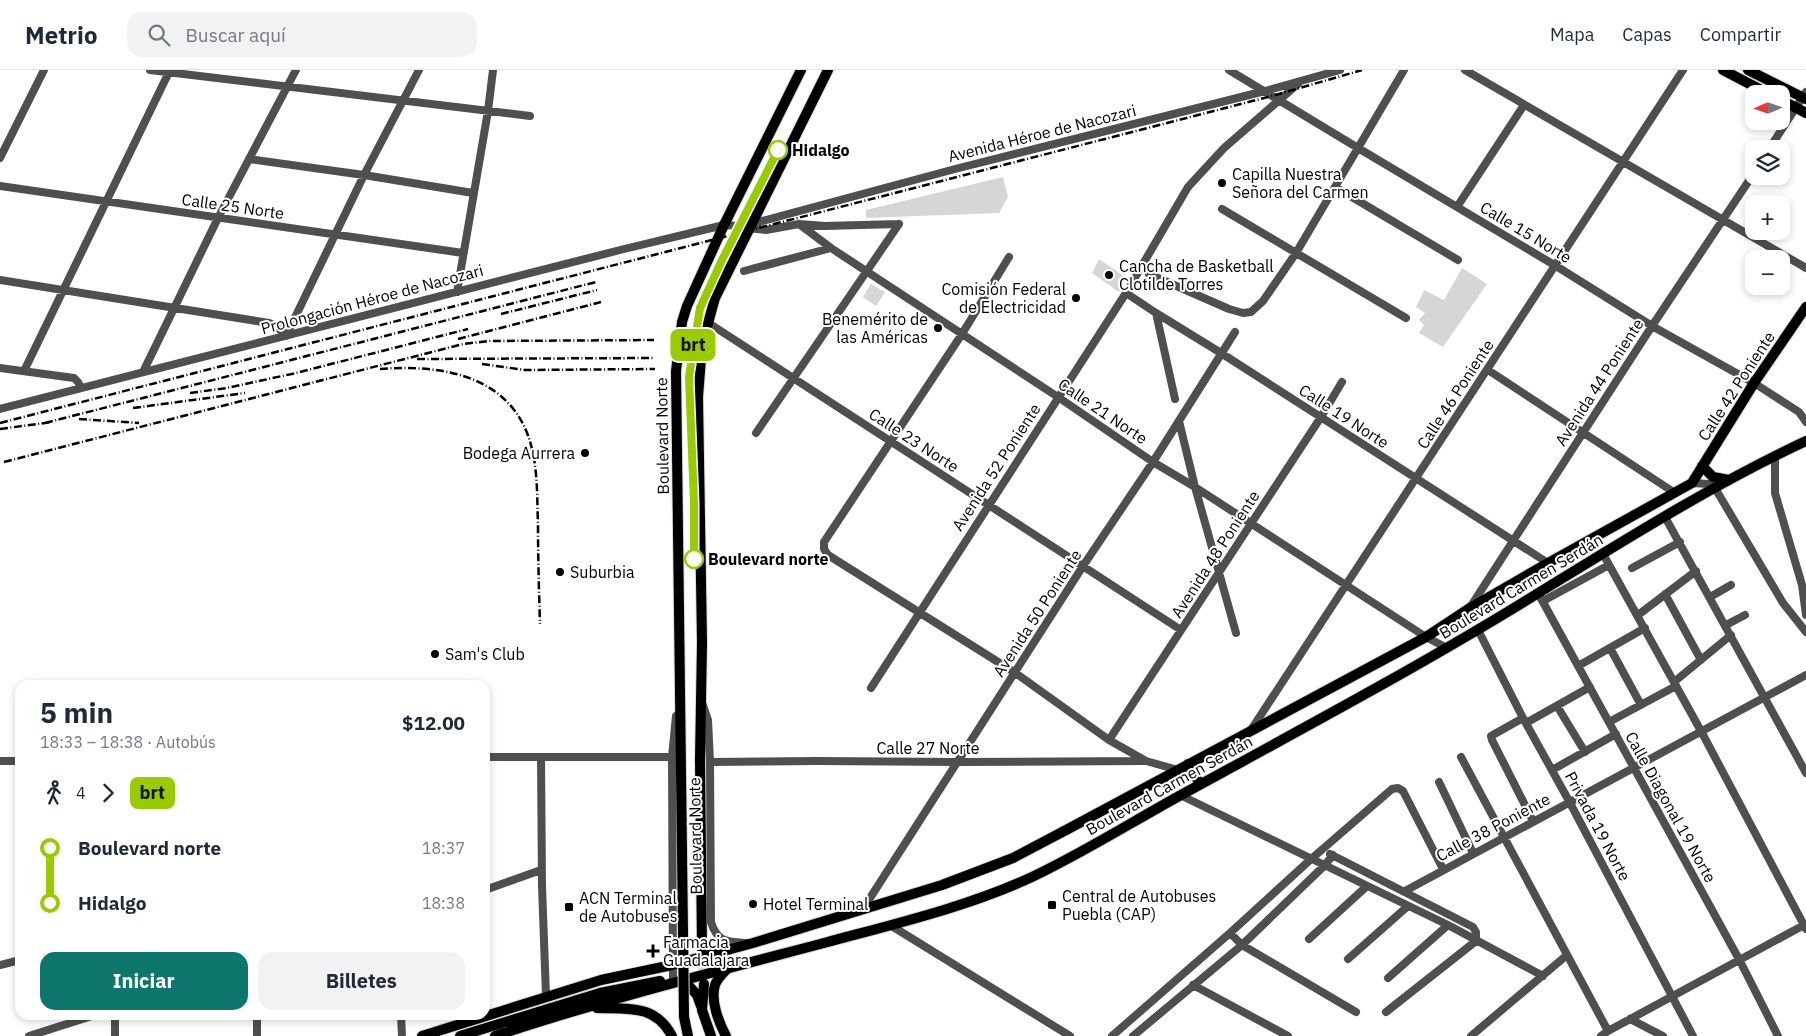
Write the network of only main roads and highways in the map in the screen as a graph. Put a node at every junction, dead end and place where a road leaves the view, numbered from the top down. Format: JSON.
{"nodes":[{"id":1,"x":801,"y":70,"type":"edge"},
{"id":2,"x":828,"y":70,"type":"edge"},
{"id":3,"x":1723,"y":70,"type":"edge"},
{"id":4,"x":1748,"y":70,"type":"edge"},
{"id":5,"x":1752,"y":85,"type":"edge"},
{"id":6,"x":1805,"y":96,"type":"edge"},
{"id":7,"x":1790,"y":104,"type":"edge"},
{"id":8,"x":1806,"y":112,"type":"edge"},
{"id":9,"x":1806,"y":306,"type":"edge"},
{"id":10,"x":1806,"y":441,"type":"edge"},
{"id":11,"x":1702,"y":466,"type":"junction"},
{"id":12,"x":1729,"y":480,"type":"junction"},
{"id":13,"x":1692,"y":483,"type":"joint"},
{"id":14,"x":1188,"y":764,"type":"junction"},
{"id":15,"x":1200,"y":784,"type":"junction"},
{"id":16,"x":702,"y":949,"type":"tunnel mouth"},
{"id":17,"x":727,"y":969,"type":"junction"},
{"id":18,"x":660,"y":981,"type":"dead end"},
{"id":19,"x":704,"y":984,"type":"tunnel mouth"},
{"id":20,"x":690,"y":987,"type":"dead end"},
{"id":21,"x":591,"y":1008,"type":"junction"},
{"id":22,"x":702,"y":1010,"type":"junction"},
{"id":23,"x":490,"y":1014,"type":"edge"},
{"id":24,"x":472,"y":1020,"type":"edge"},
{"id":25,"x":422,"y":1036,"type":"edge"},
{"id":26,"x":460,"y":1036,"type":"edge"},
{"id":27,"x":495,"y":1036,"type":"edge"},
{"id":28,"x":672,"y":1036,"type":"edge"},
{"id":29,"x":688,"y":1036,"type":"edge"},
{"id":30,"x":711,"y":1036,"type":"edge"},
{"id":31,"x":726,"y":1036,"type":"edge"}],
"edges":[{"from":1,"to":29,"type":"main road","name":"Boulevard Norte","bridge":true},
{"from":2,"to":16,"type":"main road","name":"Boulevard Norte"},
{"from":3,"to":5,"type":"main road"},
{"from":4,"to":6,"type":"main road"},
{"from":7,"to":8,"type":"main road"},
{"from":9,"to":11,"type":"main road","name":"Calle 42 Poniente"},
{"from":10,"to":12,"type":"main road","name":"Boulevard Carmen Serdán"},
{"from":11,"to":12,"type":"main road"},
{"from":11,"to":13,"type":"main road","name":"Calle 42 Poniente"},
{"from":12,"to":15,"type":"main road","name":"Boulevard Carmen Serdán"},
{"from":13,"to":14,"type":"main road","name":"Boulevard Carmen Serdán"},
{"from":14,"to":15,"type":"main road"},
{"from":14,"to":23,"type":"main road","name":"Boulevard Carmen Serdán"},
{"from":15,"to":17,"type":"main road","name":"Boulevard Carmen Serdán"},
{"from":17,"to":21,"type":"main road","name":"Boulevard Carmen Serdán"},
{"from":17,"to":31,"type":"main road"},
{"from":18,"to":26,"type":"main road"},
{"from":19,"to":22,"type":"main road"},
{"from":20,"to":22,"type":"main road"},
{"from":21,"to":27,"type":"main road","name":"Boulevard Carmen Serdán"},
{"from":21,"to":28,"type":"main road"},
{"from":22,"to":30,"type":"main road"},
{"from":24,"to":25,"type":"main road","name":"Boulevard Carmen Serdán"}]}
